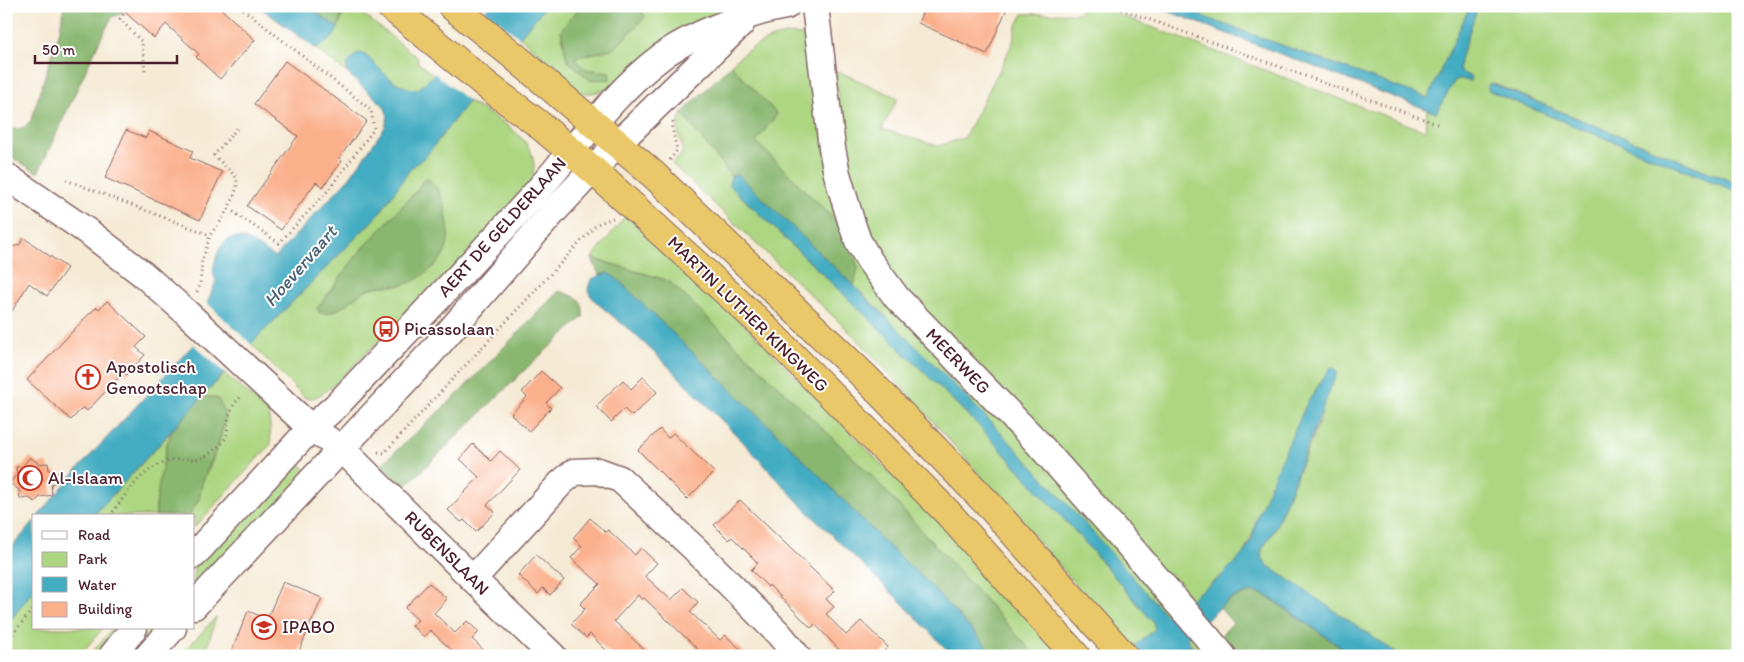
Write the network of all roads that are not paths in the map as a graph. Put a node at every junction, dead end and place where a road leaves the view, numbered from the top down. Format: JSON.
{"nodes":[{"id":1,"x":390,"y":6,"type":"edge"},
{"id":2,"x":786,"y":6,"type":"edge"},
{"id":3,"x":815,"y":6,"type":"edge"},
{"id":4,"x":459,"y":12,"type":"edge"},
{"id":5,"x":749,"y":16,"type":"junction"},
{"id":6,"x":594,"y":125,"type":"junction"},
{"id":7,"x":617,"y":144,"type":"junction"},
{"id":8,"x":570,"y":152,"type":"junction"},
{"id":9,"x":593,"y":170,"type":"junction"},
{"id":10,"x":9,"y":184,"type":"edge"},
{"id":11,"x":311,"y":428,"type":"junction"},
{"id":12,"x":342,"y":449,"type":"junction"},
{"id":13,"x":195,"y":554,"type":"edge"},
{"id":14,"x":473,"y":579,"type":"junction"},
{"id":15,"x":195,"y":605,"type":"edge"},
{"id":16,"x":132,"y":630,"type":"edge"},
{"id":17,"x":171,"y":630,"type":"edge"},
{"id":18,"x":1123,"y":655,"type":"edge"},
{"id":19,"x":112,"y":656,"type":"edge"},
{"id":20,"x":148,"y":656,"type":"edge"},
{"id":21,"x":553,"y":656,"type":"edge"},
{"id":22,"x":797,"y":656,"type":"edge"},
{"id":23,"x":1076,"y":656,"type":"edge"},
{"id":24,"x":1223,"y":656,"type":"edge"}],
"edges":[{"from":1,"to":8,"type":"highway","name":"MARTIN LUTHER KINGWEG"},
{"from":2,"to":5,"type":"street","name":"AERT DE GELDERLAAN"},
{"from":3,"to":24,"type":"street","name":"MEERWEG"},
{"from":4,"to":6,"type":"highway","name":"MARTIN LUTHER KINGWEG"},
{"from":5,"to":6,"type":"street","name":"AERT DE GELDERLAAN"},
{"from":5,"to":7,"type":"street","name":"AERT DE GELDERLAAN"},
{"from":6,"to":7,"type":"highway","name":"MARTIN LUTHER KINGWEG"},
{"from":6,"to":8,"type":"street","name":"AERT DE GELDERLAAN"},
{"from":7,"to":9,"type":"street","name":"AERT DE GELDERLAAN"},
{"from":7,"to":18,"type":"highway","name":"MARTIN LUTHER KINGWEG"},
{"from":8,"to":9,"type":"highway","name":"MARTIN LUTHER KINGWEG"},
{"from":8,"to":11,"type":"street","name":"AERT DE GELDERLAAN"},
{"from":9,"to":12,"type":"street","name":"AERT DE GELDERLAAN"},
{"from":9,"to":23,"type":"highway","name":"MARTIN LUTHER KINGWEG"},
{"from":10,"to":11,"type":"street"},
{"from":11,"to":12,"type":"street","name":"RUBENSLAAN"},
{"from":11,"to":13,"type":"street","name":"AERT DE GELDERLAAN"},
{"from":12,"to":14,"type":"street","name":"RUBENSLAAN"},
{"from":12,"to":15,"type":"street","name":"AERT DE GELDERLAAN"},
{"from":14,"to":21,"type":"street","name":"RUBENSLAAN"},
{"from":14,"to":22,"type":"street"},
{"from":16,"to":19,"type":"street"},
{"from":17,"to":20,"type":"street"}]}
